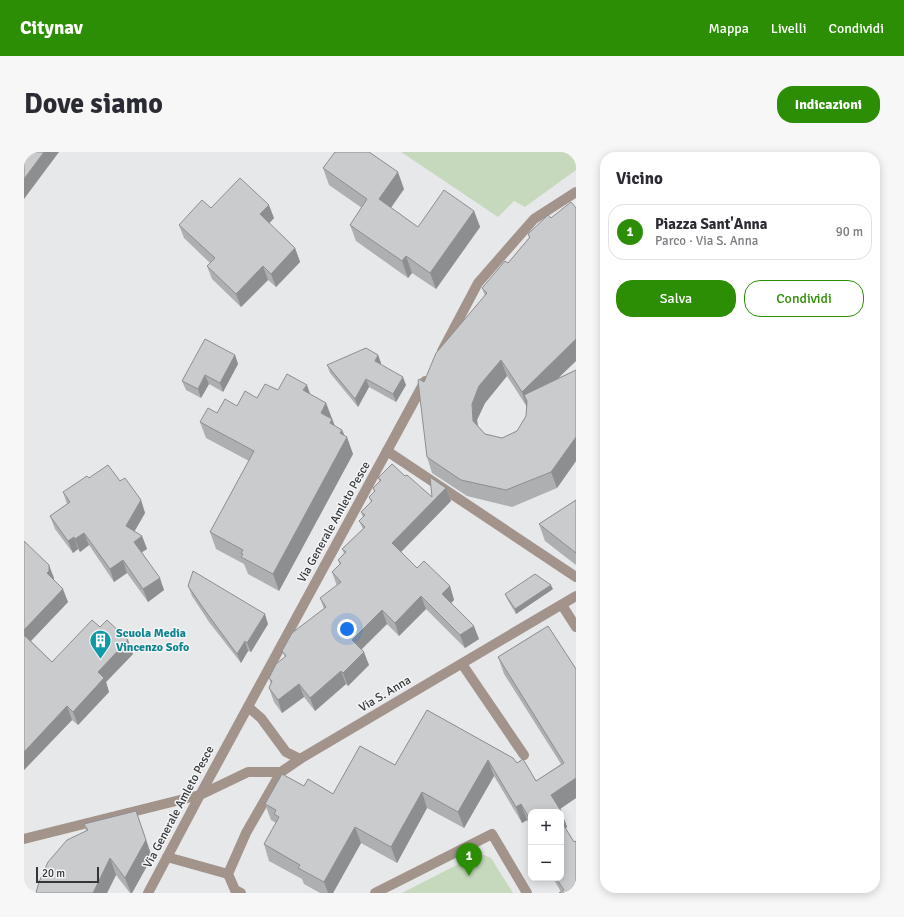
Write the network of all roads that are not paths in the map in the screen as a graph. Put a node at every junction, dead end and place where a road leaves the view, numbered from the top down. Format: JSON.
{"nodes":[{"id":1,"x":576,"y":192,"type":"edge"},
{"id":2,"x":437,"y":360,"type":"edge"},
{"id":3,"x":429,"y":374,"type":"edge"},
{"id":4,"x":387,"y":451,"type":"junction"},
{"id":5,"x":576,"y":577,"type":"edge"},
{"id":6,"x":576,"y":596,"type":"edge"},
{"id":7,"x":562,"y":605,"type":"junction"},
{"id":8,"x":576,"y":627,"type":"edge"},
{"id":9,"x":462,"y":664,"type":"junction"},
{"id":10,"x":248,"y":708,"type":"junction"},
{"id":11,"x":524,"y":755,"type":"dead end"},
{"id":12,"x":300,"y":759,"type":"junction"},
{"id":13,"x":281,"y":772,"type":"junction"},
{"id":14,"x":200,"y":795,"type":"junction"},
{"id":15,"x":24,"y":839,"type":"edge"},
{"id":16,"x":167,"y":857,"type":"junction"},
{"id":17,"x":228,"y":874,"type":"junction"},
{"id":18,"x":148,"y":893,"type":"edge"},
{"id":19,"x":241,"y":893,"type":"edge"},
{"id":20,"x":375,"y":893,"type":"edge"},
{"id":21,"x":527,"y":893,"type":"edge"}],
"edges":[{"from":1,"to":2,"type":"street"},
{"from":3,"to":4,"type":"street","name":"Via Generale Amleto Pesce"},
{"from":4,"to":5,"type":"street"},
{"from":4,"to":10,"type":"street","name":"Via Generale Amleto Pesce"},
{"from":6,"to":7,"type":"street","name":"Via S. Anna"},
{"from":7,"to":8,"type":"street"},
{"from":7,"to":9,"type":"street","name":"Via S. Anna"},
{"from":9,"to":11,"type":"street"},
{"from":9,"to":12,"type":"street","name":"Via S. Anna"},
{"from":10,"to":12,"type":"street"},
{"from":10,"to":14,"type":"street","name":"Via Generale Amleto Pesce"},
{"from":12,"to":13,"type":"street","name":"Via S. Anna"},
{"from":13,"to":14,"type":"street"},
{"from":13,"to":17,"type":"street"},
{"from":14,"to":15,"type":"street"},
{"from":14,"to":16,"type":"street","name":"Via Generale Amleto Pesce"},
{"from":16,"to":17,"type":"street"},
{"from":16,"to":18,"type":"street","name":"Via Generale Amleto Pesce"},
{"from":17,"to":19,"type":"street"},
{"from":20,"to":21,"type":"street"}]}
